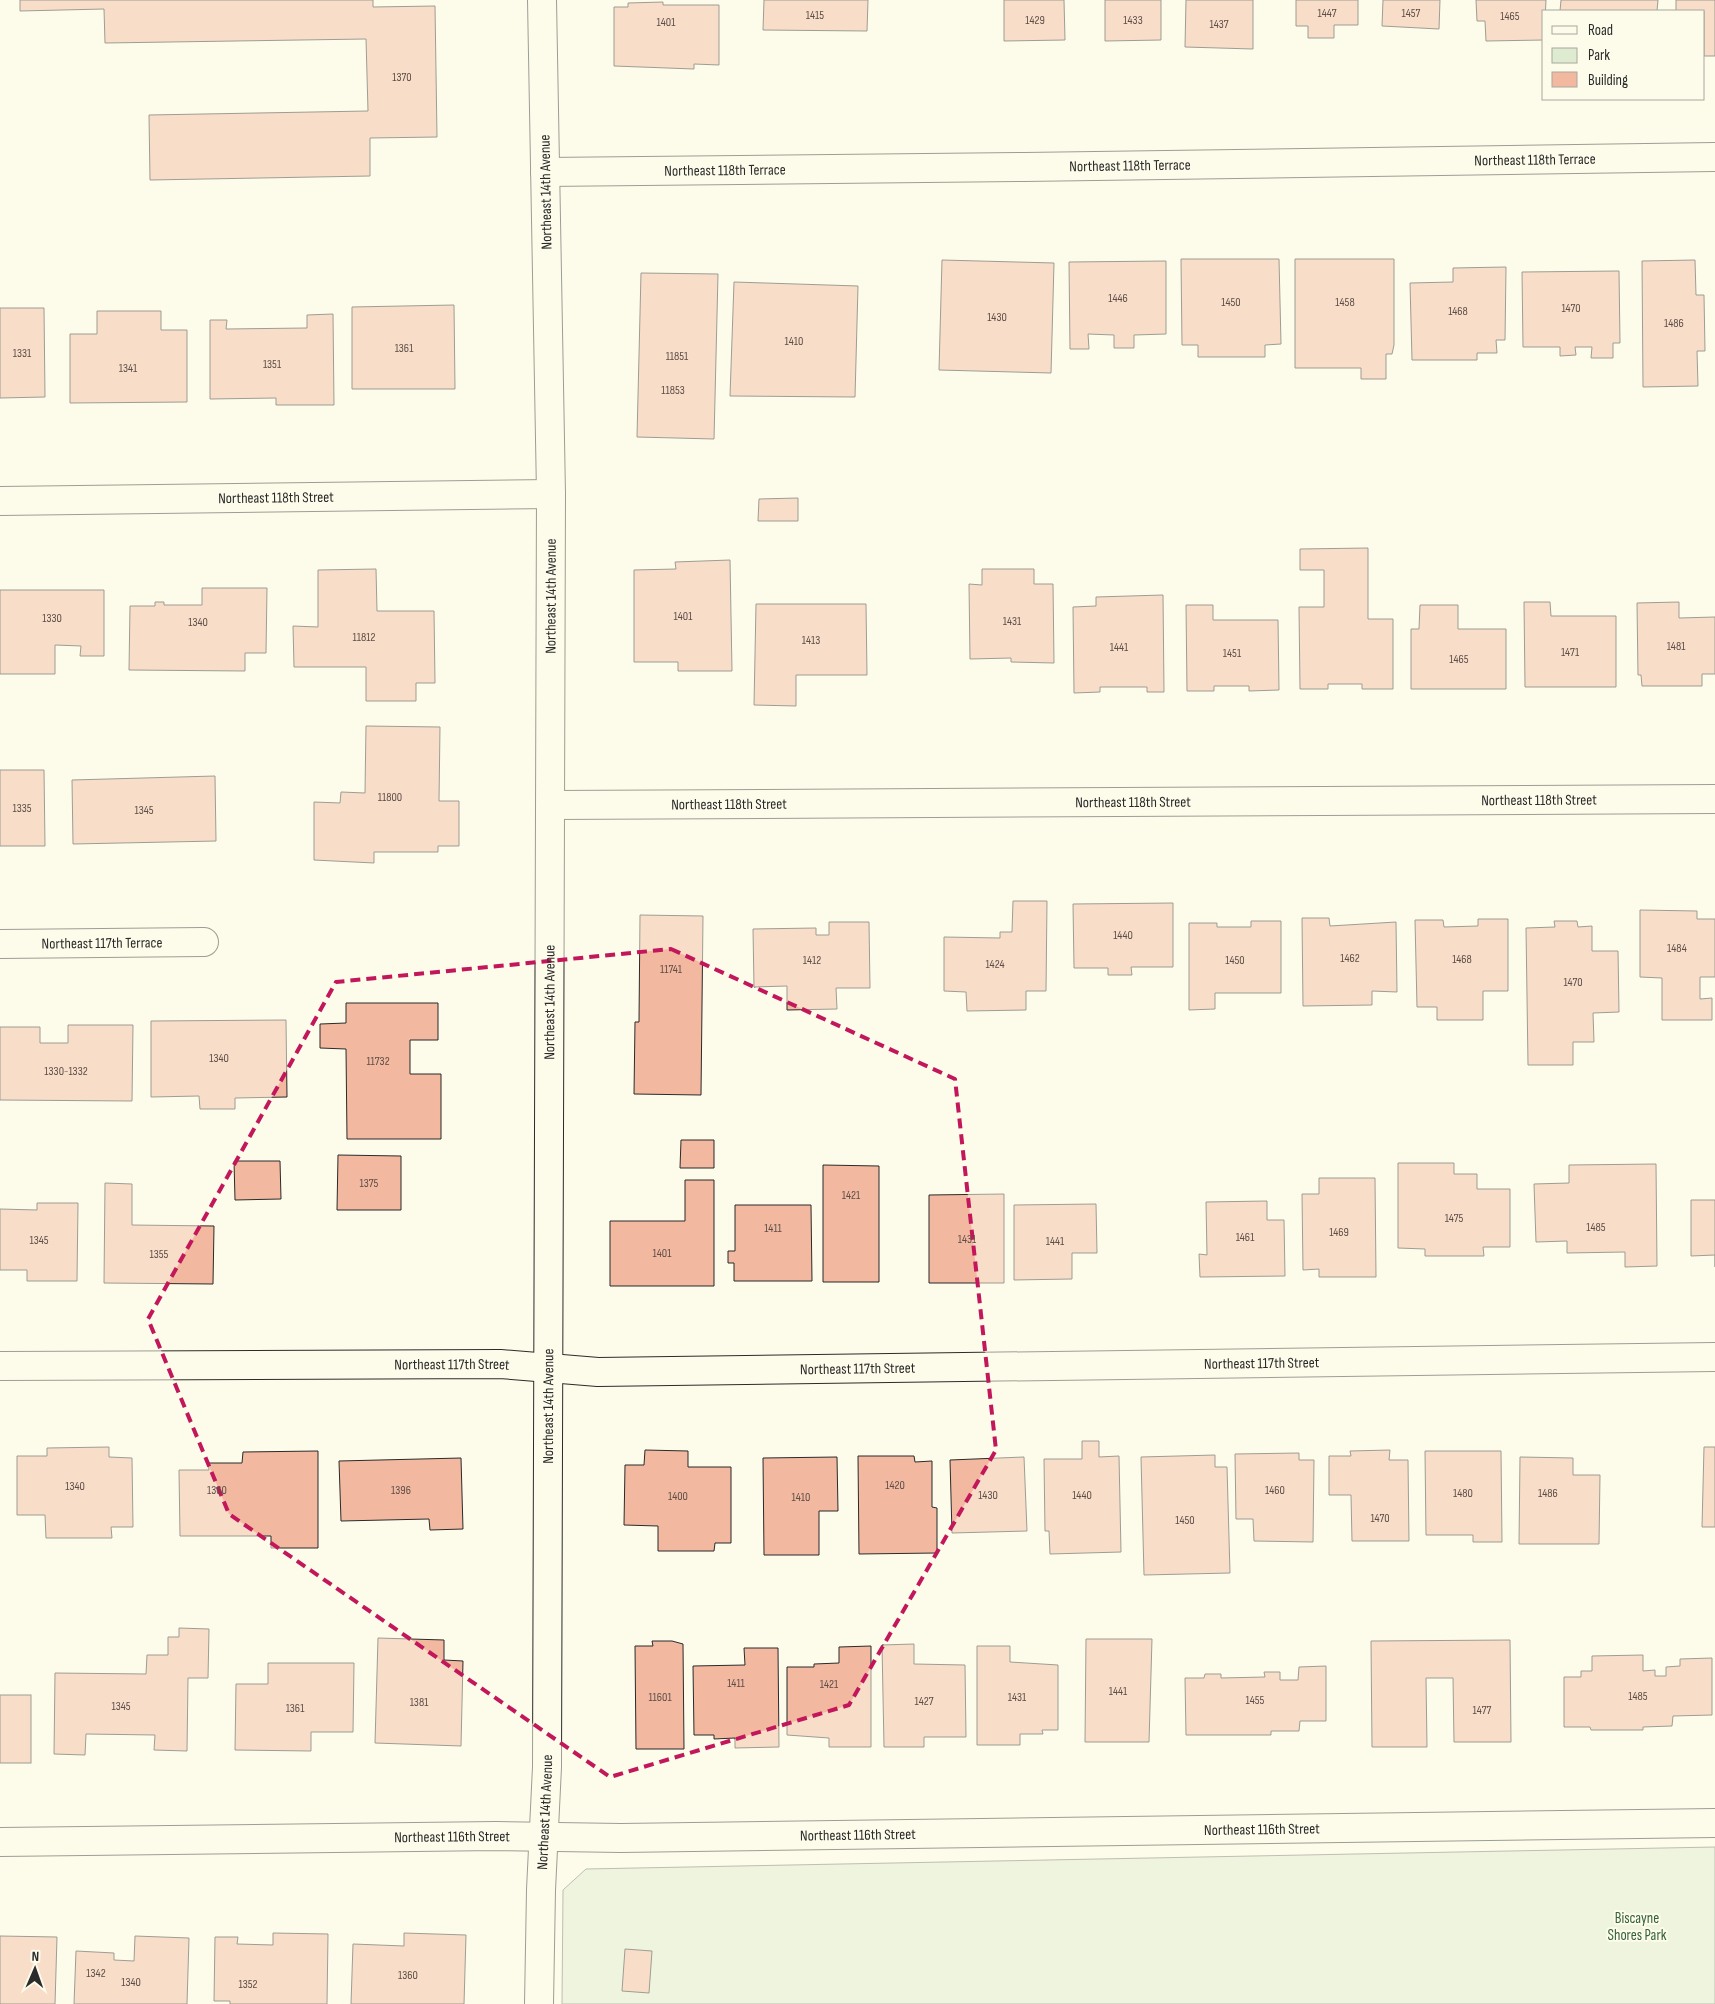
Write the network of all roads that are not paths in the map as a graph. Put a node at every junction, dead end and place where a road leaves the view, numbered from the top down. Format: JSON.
{"nodes":[{"id":1,"x":542,"y":0,"type":"edge"},
{"id":2,"x":1715,"y":156,"type":"edge"},
{"id":3,"x":545,"y":172,"type":"junction"},
{"id":4,"x":551,"y":494,"type":"junction"},
{"id":5,"x":0,"y":501,"type":"edge"},
{"id":6,"x":1715,"y":799,"type":"edge"},
{"id":7,"x":551,"y":805,"type":"junction"},
{"id":8,"x":204,"y":942,"type":"dead end"},
{"id":9,"x":0,"y":944,"type":"edge"},
{"id":10,"x":1715,"y":1357,"type":"edge"},
{"id":11,"x":0,"y":1366,"type":"edge"},
{"id":12,"x":549,"y":1367,"type":"junction"},
{"id":13,"x":1715,"y":1823,"type":"edge"},
{"id":14,"x":544,"y":1836,"type":"junction"},
{"id":15,"x":0,"y":1842,"type":"edge"},
{"id":16,"x":539,"y":2004,"type":"edge"}],
"edges":[{"from":1,"to":3,"type":"street","name":"Northeast 14th Avenue"},
{"from":2,"to":3,"type":"street","name":"Northeast 118th Terrace"},
{"from":3,"to":4,"type":"street","name":"Northeast 14th Avenue"},
{"from":4,"to":5,"type":"street","name":"Northeast 118th Street"},
{"from":4,"to":7,"type":"street","name":"Northeast 14th Avenue"},
{"from":6,"to":7,"type":"street","name":"Northeast 118th Street"},
{"from":7,"to":12,"type":"street","name":"Northeast 14th Avenue"},
{"from":8,"to":9,"type":"street","name":"Northeast 117th Terrace"},
{"from":10,"to":12,"type":"street","name":"Northeast 117th Street"},
{"from":11,"to":12,"type":"street","name":"Northeast 117th Street"},
{"from":12,"to":14,"type":"street","name":"Northeast 14th Avenue"},
{"from":13,"to":14,"type":"street","name":"Northeast 116th Street"},
{"from":14,"to":15,"type":"street","name":"Northeast 116th Street"},
{"from":14,"to":16,"type":"street","name":"Northeast 14th Avenue"}]}
